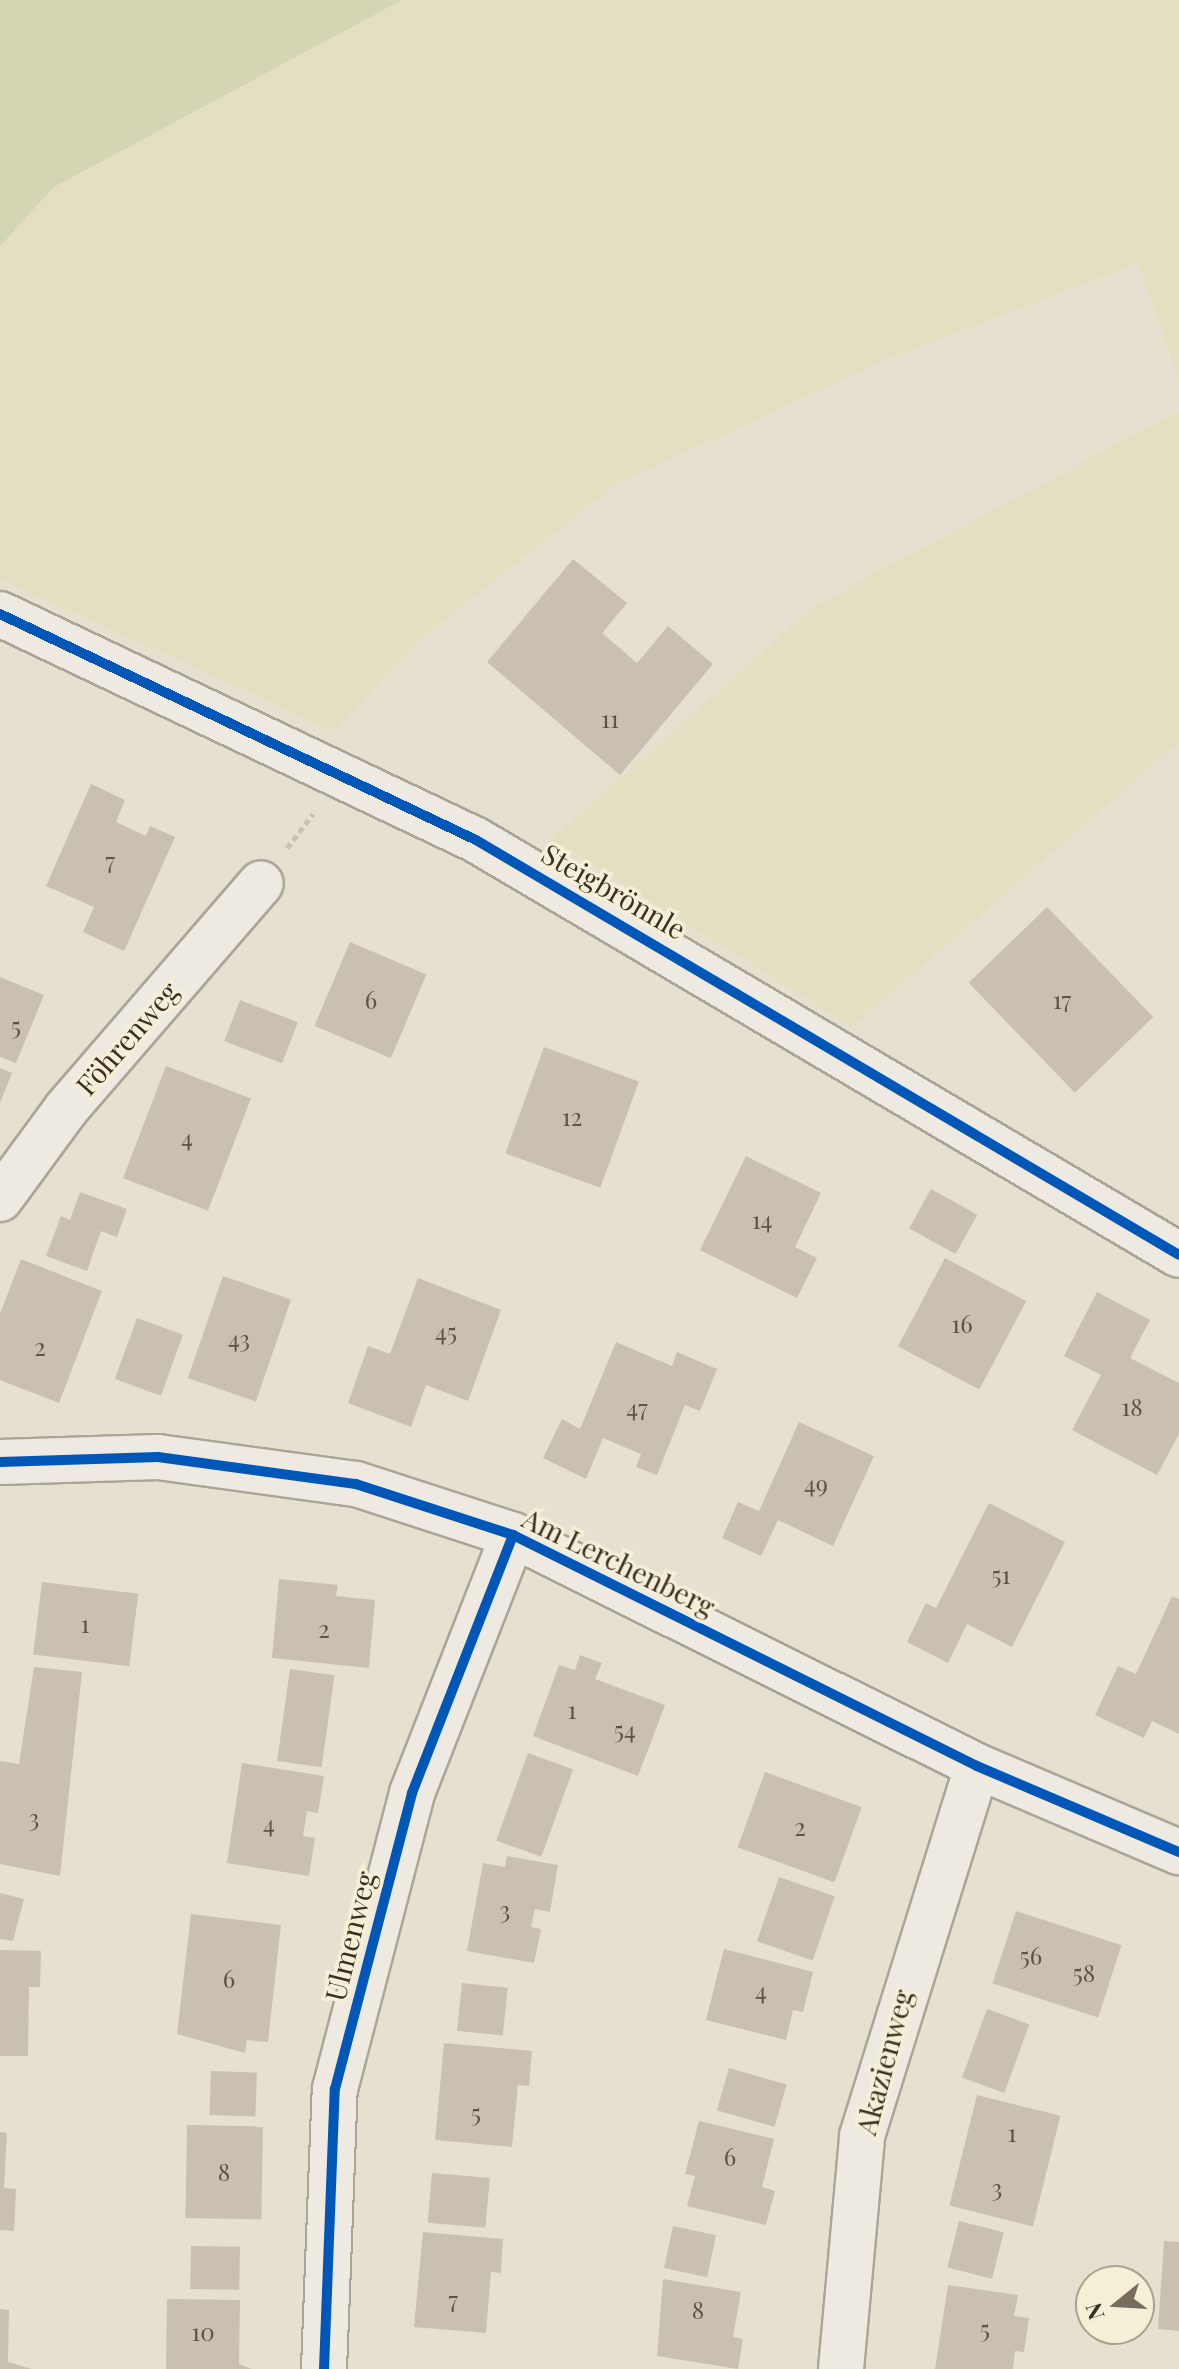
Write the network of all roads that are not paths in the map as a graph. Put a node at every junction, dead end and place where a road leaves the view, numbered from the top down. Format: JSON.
{"nodes":[{"id":1,"x":0,"y":614,"type":"edge"},
{"id":2,"x":261,"y":883,"type":"road end"},
{"id":3,"x":0,"y":1199,"type":"edge"},
{"id":4,"x":1179,"y":1255,"type":"edge"},
{"id":5,"x":0,"y":1462,"type":"edge"},
{"id":6,"x":513,"y":1535,"type":"junction"},
{"id":7,"x":977,"y":1766,"type":"junction"},
{"id":8,"x":1179,"y":1852,"type":"edge"},
{"id":9,"x":324,"y":2369,"type":"edge"},
{"id":10,"x":841,"y":2369,"type":"edge"}],
"edges":[{"from":1,"to":4,"type":"street","name":"Steigbrönnle"},
{"from":2,"to":3,"type":"street","name":"Föhrenweg"},
{"from":5,"to":6,"type":"street","name":"Am Lerchenberg"},
{"from":6,"to":7,"type":"street","name":"Am Lerchenberg"},
{"from":6,"to":9,"type":"street","name":"Ulmenweg"},
{"from":7,"to":8,"type":"street","name":"Am Lerchenberg"},
{"from":7,"to":10,"type":"street","name":"Akazienweg"}]}
